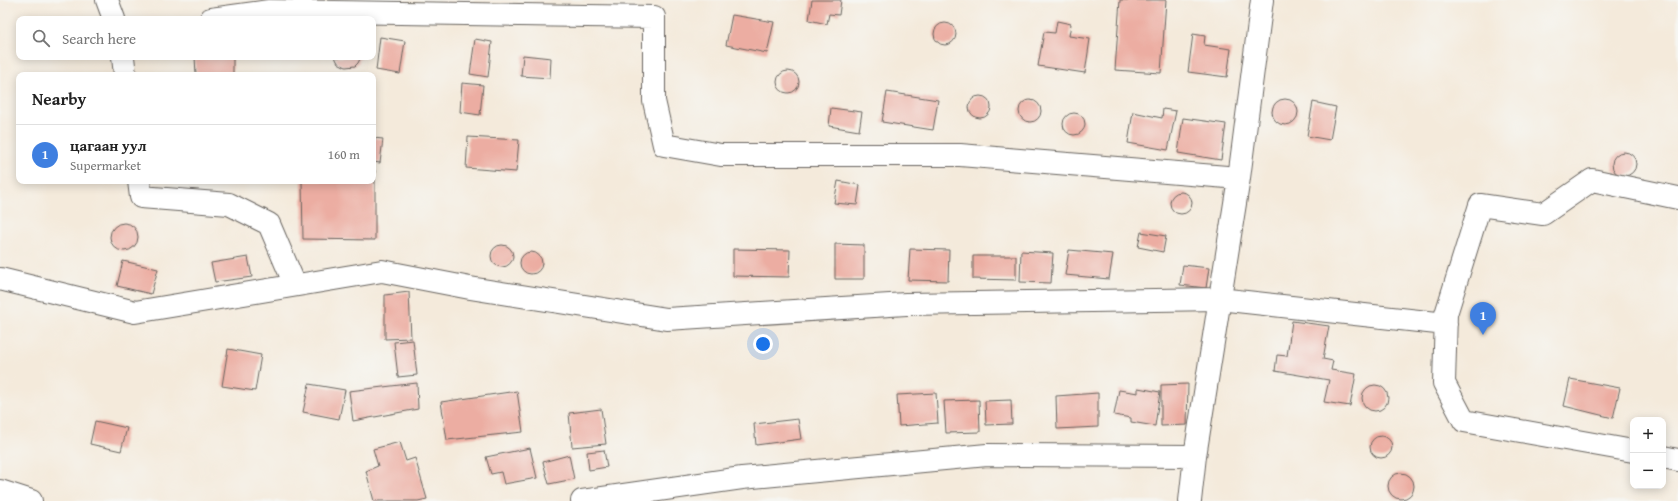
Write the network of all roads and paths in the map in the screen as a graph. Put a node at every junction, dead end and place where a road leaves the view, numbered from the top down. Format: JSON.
{"nodes":[{"id":1,"x":107,"y":0,"type":"edge"},
{"id":2,"x":1262,"y":0,"type":"edge"},
{"id":3,"x":655,"y":8,"type":"edge"},
{"id":4,"x":113,"y":16,"type":"edge"},
{"id":5,"x":232,"y":16,"type":"edge"},
{"id":6,"x":122,"y":60,"type":"edge"},
{"id":7,"x":124,"y":72,"type":"edge"},
{"id":8,"x":1239,"y":178,"type":"junction"},
{"id":9,"x":139,"y":184,"type":"edge"},
{"id":10,"x":1678,"y":198,"type":"edge"},
{"id":11,"x":0,"y":280,"type":"edge"},
{"id":12,"x":295,"y":285,"type":"junction"},
{"id":13,"x":1219,"y":299,"type":"junction"},
{"id":14,"x":1446,"y":324,"type":"junction"},
{"id":15,"x":1630,"y":451,"type":"edge"},
{"id":16,"x":1195,"y":456,"type":"junction"},
{"id":17,"x":1666,"y":458,"type":"edge"},
{"id":18,"x":1678,"y":460,"type":"edge"},
{"id":19,"x":0,"y":491,"type":"edge"},
{"id":20,"x":31,"y":501,"type":"edge"},
{"id":21,"x":582,"y":501,"type":"edge"},
{"id":22,"x":1190,"y":501,"type":"edge"}],
"edges":[{"from":1,"to":4,"type":"street"},
{"from":2,"to":8,"type":"street"},
{"from":3,"to":5,"type":"street"},
{"from":3,"to":8,"type":"street"},
{"from":6,"to":7,"type":"street"},
{"from":8,"to":13,"type":"street"},
{"from":9,"to":12,"type":"street"},
{"from":10,"to":14,"type":"street"},
{"from":11,"to":12,"type":"street"},
{"from":12,"to":13,"type":"street"},
{"from":13,"to":14,"type":"street"},
{"from":13,"to":16,"type":"street"},
{"from":14,"to":15,"type":"street"},
{"from":16,"to":21,"type":"street"},
{"from":16,"to":22,"type":"street"},
{"from":17,"to":18,"type":"street"},
{"from":19,"to":20,"type":"street"}]}
